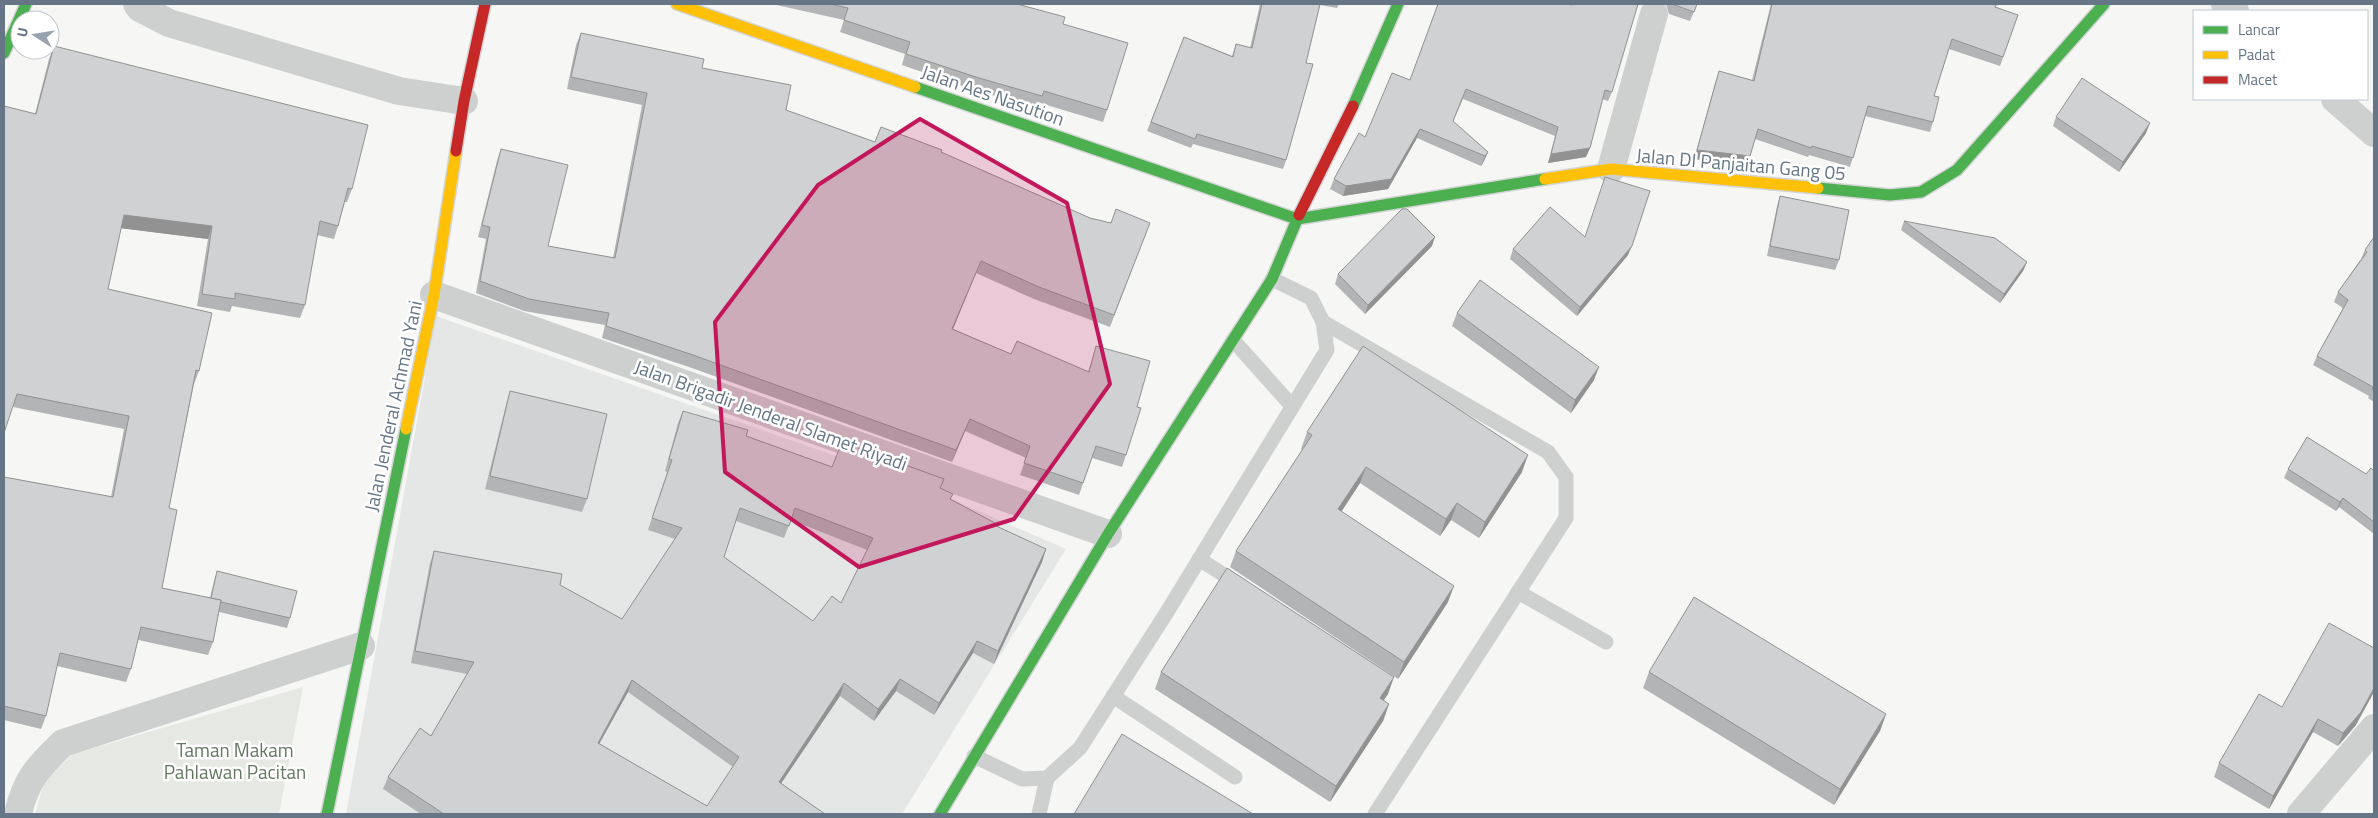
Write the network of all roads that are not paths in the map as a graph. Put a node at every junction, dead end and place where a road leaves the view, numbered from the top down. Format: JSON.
{"nodes":[{"id":1,"x":26,"y":4,"type":"edge"},
{"id":2,"x":137,"y":4,"type":"edge"},
{"id":3,"x":485,"y":4,"type":"edge"},
{"id":4,"x":677,"y":4,"type":"edge"},
{"id":5,"x":1398,"y":4,"type":"edge"},
{"id":6,"x":2104,"y":4,"type":"edge"},
{"id":7,"x":1654,"y":14,"type":"dead end"},
{"id":8,"x":4,"y":53,"type":"edge"},
{"id":9,"x":2336,"y":100,"type":"edge"},
{"id":10,"x":464,"y":101,"type":"junction"},
{"id":11,"x":2374,"y":133,"type":"edge"},
{"id":12,"x":1611,"y":169,"type":"junction"},
{"id":13,"x":1297,"y":219,"type":"junction"},
{"id":14,"x":1272,"y":279,"type":"junction"},
{"id":15,"x":434,"y":295,"type":"junction"},
{"id":16,"x":1323,"y":322,"type":"junction"},
{"id":17,"x":1233,"y":340,"type":"junction"},
{"id":18,"x":1292,"y":406,"type":"junction"},
{"id":19,"x":1108,"y":534,"type":"junction"},
{"id":20,"x":1199,"y":559,"type":"junction"},
{"id":21,"x":1249,"y":592,"type":"edge"},
{"id":22,"x":1518,"y":592,"type":"junction"},
{"id":23,"x":1606,"y":642,"type":"dead end"},
{"id":24,"x":361,"y":646,"type":"junction"},
{"id":25,"x":1113,"y":696,"type":"junction"},
{"id":26,"x":2374,"y":728,"type":"edge"},
{"id":27,"x":974,"y":756,"type":"junction"},
{"id":28,"x":1235,"y":777,"type":"dead end"},
{"id":29,"x":1047,"y":778,"type":"junction"},
{"id":30,"x":18,"y":814,"type":"edge"},
{"id":31,"x":327,"y":814,"type":"edge"},
{"id":32,"x":940,"y":814,"type":"edge"},
{"id":33,"x":1039,"y":814,"type":"edge"},
{"id":34,"x":1375,"y":814,"type":"edge"},
{"id":35,"x":2301,"y":814,"type":"edge"}],
"edges":[{"from":1,"to":8,"type":"street"},
{"from":2,"to":10,"type":"street"},
{"from":3,"to":10,"type":"street","name":"Jalan Jenderal Achmad Yani"},
{"from":4,"to":13,"type":"street","name":"Jalan Aes Nasution"},
{"from":5,"to":13,"type":"street"},
{"from":6,"to":12,"type":"street","name":"Jalan DI Panjaitan Gang 05"},
{"from":7,"to":12,"type":"street"},
{"from":9,"to":11,"type":"street"},
{"from":10,"to":15,"type":"street","name":"Jalan Jenderal Achmad Yani"},
{"from":12,"to":13,"type":"street","name":"Jalan DI Panjaitan Gang 05"},
{"from":13,"to":14,"type":"street"},
{"from":14,"to":16,"type":"lane"},
{"from":14,"to":17,"type":"street"},
{"from":15,"to":19,"type":"street","name":"Jalan Brigadir Jenderal Slamet Riyadi"},
{"from":15,"to":24,"type":"street","name":"Jalan Jenderal Achmad Yani"},
{"from":16,"to":18,"type":"lane"},
{"from":16,"to":22,"type":"lane"},
{"from":17,"to":18,"type":"lane"},
{"from":17,"to":19,"type":"street"},
{"from":18,"to":20,"type":"lane"},
{"from":19,"to":27,"type":"street"},
{"from":20,"to":21,"type":"lane"},
{"from":20,"to":25,"type":"lane"},
{"from":22,"to":23,"type":"lane"},
{"from":22,"to":34,"type":"lane"},
{"from":24,"to":30,"type":"street"},
{"from":24,"to":31,"type":"street","name":"Jalan Jenderal Achmad Yani"},
{"from":25,"to":28,"type":"lane"},
{"from":25,"to":29,"type":"lane"},
{"from":26,"to":35,"type":"street"},
{"from":27,"to":29,"type":"lane"},
{"from":27,"to":32,"type":"street"},
{"from":29,"to":33,"type":"lane"}]}
